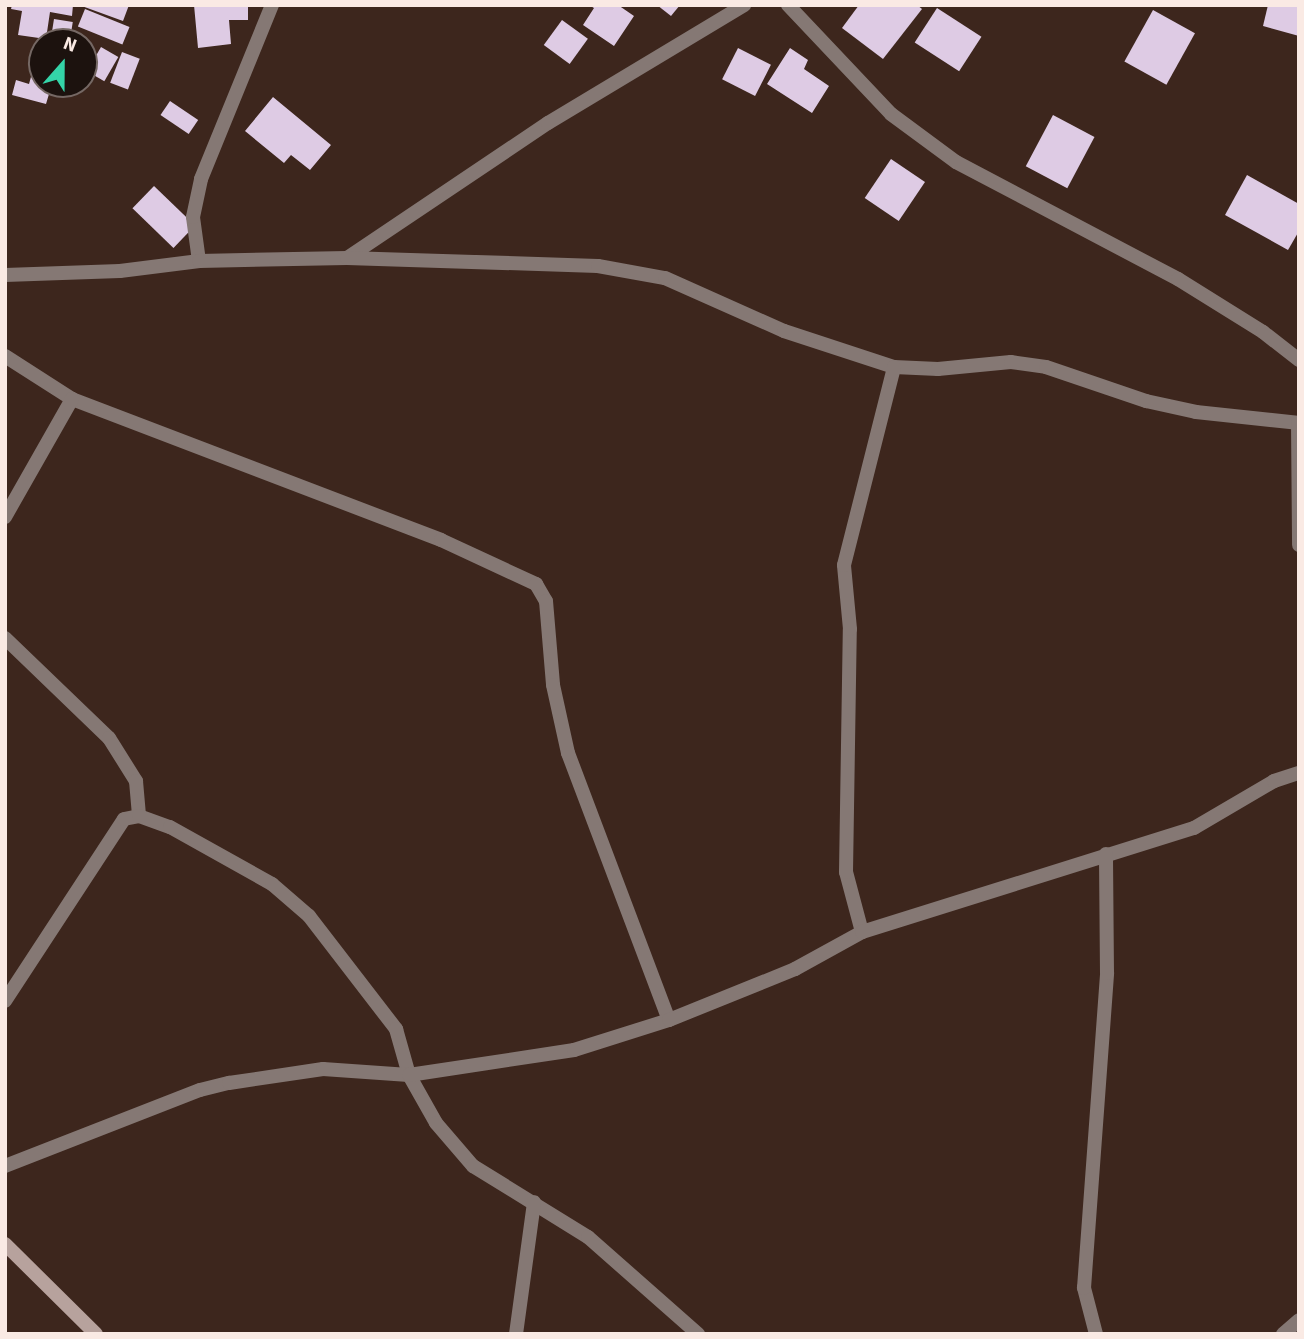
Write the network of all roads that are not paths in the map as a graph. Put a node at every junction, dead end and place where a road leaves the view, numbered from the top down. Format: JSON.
{"nodes":[{"id":1,"x":272,"y":5,"type":"edge"},
{"id":2,"x":744,"y":5,"type":"edge"},
{"id":3,"x":788,"y":5,"type":"edge"},
{"id":4,"x":347,"y":258,"type":"junction"},
{"id":5,"x":199,"y":261,"type":"junction"},
{"id":6,"x":5,"y":275,"type":"edge"},
{"id":7,"x":5,"y":356,"type":"edge"},
{"id":8,"x":1299,"y":360,"type":"edge"},
{"id":9,"x":894,"y":367,"type":"junction"},
{"id":10,"x":72,"y":399,"type":"junction"},
{"id":11,"x":1298,"y":423,"type":"edge"},
{"id":12,"x":5,"y":517,"type":"edge"},
{"id":13,"x":1299,"y":545,"type":"edge"},
{"id":14,"x":5,"y":638,"type":"edge"},
{"id":15,"x":1299,"y":773,"type":"edge"},
{"id":16,"x":139,"y":816,"type":"junction"},
{"id":17,"x":1106,"y":854,"type":"junction"},
{"id":18,"x":862,"y":932,"type":"junction"},
{"id":19,"x":5,"y":1002,"type":"edge"},
{"id":20,"x":668,"y":1020,"type":"junction"},
{"id":21,"x":409,"y":1075,"type":"junction"},
{"id":22,"x":5,"y":1166,"type":"edge"},
{"id":23,"x":534,"y":1202,"type":"junction"},
{"id":24,"x":5,"y":1244,"type":"edge"},
{"id":25,"x":1299,"y":1320,"type":"edge"},
{"id":26,"x":96,"y":1334,"type":"edge"},
{"id":27,"x":516,"y":1334,"type":"edge"},
{"id":28,"x":698,"y":1334,"type":"edge"},
{"id":29,"x":1097,"y":1334,"type":"edge"},
{"id":30,"x":1283,"y":1334,"type":"edge"}],
"edges":[{"from":1,"to":5,"type":"street"},
{"from":2,"to":4,"type":"street"},
{"from":3,"to":8,"type":"street"},
{"from":4,"to":5,"type":"street"},
{"from":4,"to":9,"type":"street"},
{"from":5,"to":6,"type":"street"},
{"from":7,"to":10,"type":"street"},
{"from":9,"to":11,"type":"street"},
{"from":9,"to":18,"type":"street"},
{"from":10,"to":12,"type":"street"},
{"from":10,"to":20,"type":"street"},
{"from":11,"to":13,"type":"street"},
{"from":14,"to":16,"type":"street"},
{"from":15,"to":17,"type":"street"},
{"from":16,"to":19,"type":"street"},
{"from":16,"to":21,"type":"street"},
{"from":17,"to":18,"type":"street"},
{"from":17,"to":29,"type":"street"},
{"from":18,"to":20,"type":"street"},
{"from":20,"to":21,"type":"street"},
{"from":21,"to":22,"type":"street"},
{"from":21,"to":23,"type":"street"},
{"from":23,"to":27,"type":"street"},
{"from":23,"to":28,"type":"street"},
{"from":24,"to":26,"type":"street"},
{"from":25,"to":30,"type":"street"}]}
